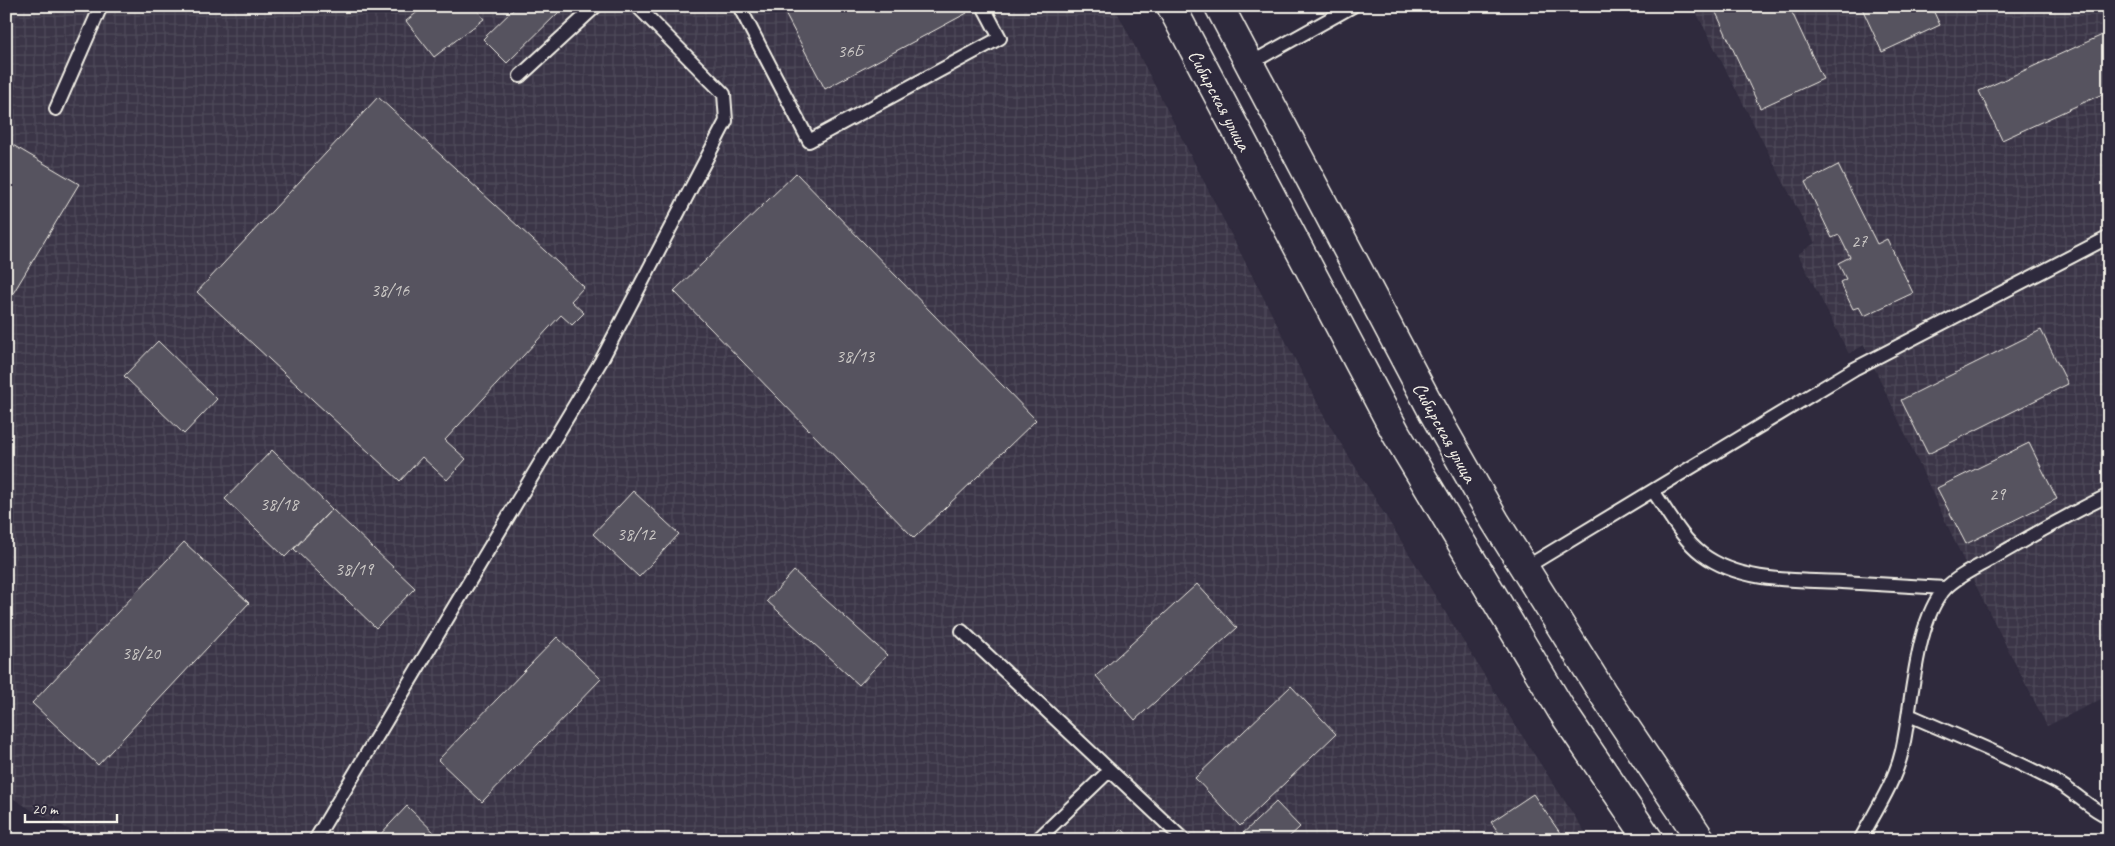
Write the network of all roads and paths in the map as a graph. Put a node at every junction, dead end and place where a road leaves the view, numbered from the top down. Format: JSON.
{"nodes":[{"id":1,"x":101,"y":6,"type":"edge"},
{"id":2,"x":596,"y":6,"type":"edge"},
{"id":3,"x":636,"y":6,"type":"edge"},
{"id":4,"x":739,"y":6,"type":"edge"},
{"id":5,"x":984,"y":6,"type":"edge"},
{"id":6,"x":1171,"y":6,"type":"edge"},
{"id":7,"x":1220,"y":6,"type":"edge"},
{"id":8,"x":1353,"y":6,"type":"edge"},
{"id":9,"x":1249,"y":64,"type":"junction"},
{"id":10,"x":520,"y":76,"type":"dead end"},
{"id":11,"x":56,"y":109,"type":"dead end"},
{"id":12,"x":2109,"y":238,"type":"edge"},
{"id":13,"x":1654,"y":491,"type":"junction"},
{"id":14,"x":2109,"y":494,"type":"edge"},
{"id":15,"x":1523,"y":569,"type":"junction"},
{"id":16,"x":1946,"y":588,"type":"junction"},
{"id":17,"x":962,"y":631,"type":"dead end"},
{"id":18,"x":1909,"y":715,"type":"junction"},
{"id":19,"x":1109,"y":771,"type":"junction"},
{"id":20,"x":2109,"y":817,"type":"edge"},
{"id":21,"x":315,"y":840,"type":"edge"},
{"id":22,"x":1037,"y":840,"type":"edge"},
{"id":23,"x":1184,"y":840,"type":"edge"},
{"id":24,"x":1649,"y":840,"type":"edge"},
{"id":25,"x":1701,"y":840,"type":"edge"},
{"id":26,"x":1860,"y":840,"type":"edge"}],
"edges":[{"from":1,"to":11,"type":"lane"},
{"from":2,"to":10,"type":"lane"},
{"from":3,"to":21,"type":"lane"},
{"from":4,"to":5,"type":"lane"},
{"from":6,"to":24,"type":"main road","name":"Сибирская улица"},
{"from":7,"to":9,"type":"main road","name":"Сибирская улица"},
{"from":8,"to":9,"type":"lane"},
{"from":9,"to":15,"type":"main road","name":"Сибирская улица"},
{"from":12,"to":13,"type":"lane"},
{"from":13,"to":15,"type":"lane"},
{"from":13,"to":16,"type":"lane"},
{"from":14,"to":16,"type":"lane"},
{"from":15,"to":25,"type":"main road","name":"Сибирская улица"},
{"from":16,"to":18,"type":"lane"},
{"from":17,"to":19,"type":"lane"},
{"from":18,"to":20,"type":"lane"},
{"from":18,"to":26,"type":"lane"},
{"from":19,"to":22,"type":"lane"},
{"from":19,"to":23,"type":"lane"}]}
